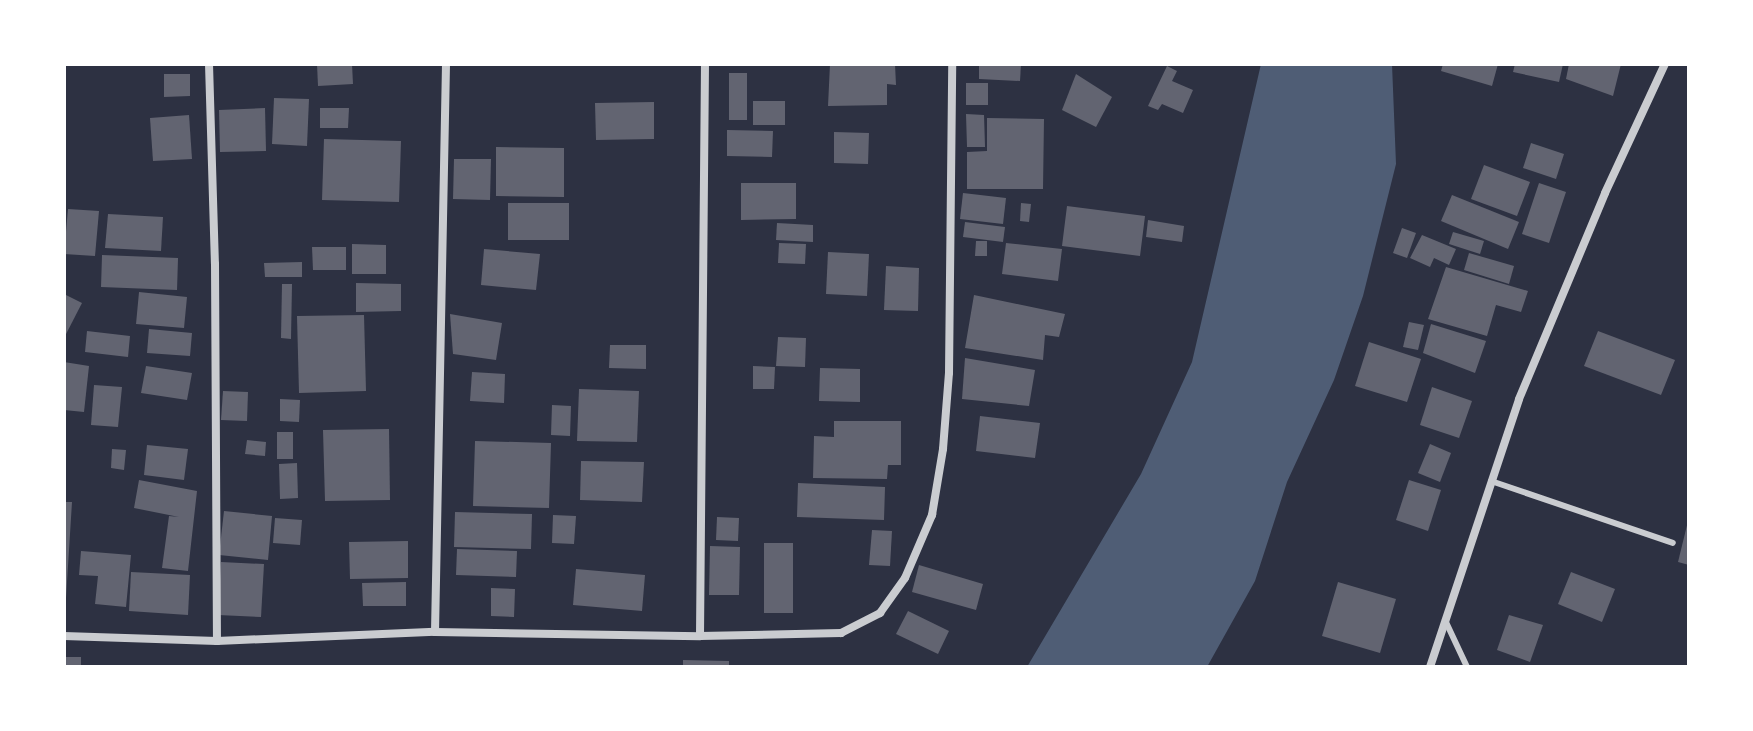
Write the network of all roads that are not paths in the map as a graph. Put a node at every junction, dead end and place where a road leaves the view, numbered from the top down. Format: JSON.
{"nodes":[{"id":1,"x":209,"y":64,"type":"edge"},
{"id":2,"x":446,"y":64,"type":"edge"},
{"id":3,"x":705,"y":64,"type":"edge"},
{"id":4,"x":952,"y":64,"type":"edge"},
{"id":5,"x":1665,"y":64,"type":"edge"},
{"id":6,"x":1491,"y":481,"type":"junction"},
{"id":7,"x":1673,"y":543,"type":"dead end"},
{"id":8,"x":1445,"y":620,"type":"junction"},
{"id":9,"x":435,"y":632,"type":"junction"},
{"id":10,"x":64,"y":636,"type":"edge"},
{"id":11,"x":700,"y":636,"type":"junction"},
{"id":12,"x":217,"y":641,"type":"junction"},
{"id":13,"x":1430,"y":667,"type":"edge"},
{"id":14,"x":1467,"y":667,"type":"edge"}],
"edges":[{"from":1,"to":12,"type":"street"},
{"from":2,"to":9,"type":"street"},
{"from":3,"to":11,"type":"street"},
{"from":4,"to":11,"type":"street"},
{"from":5,"to":6,"type":"street"},
{"from":6,"to":7,"type":"lane"},
{"from":6,"to":8,"type":"street"},
{"from":8,"to":13,"type":"street"},
{"from":8,"to":14,"type":"lane"},
{"from":9,"to":11,"type":"street"},
{"from":9,"to":12,"type":"street"},
{"from":10,"to":12,"type":"street"}]}
